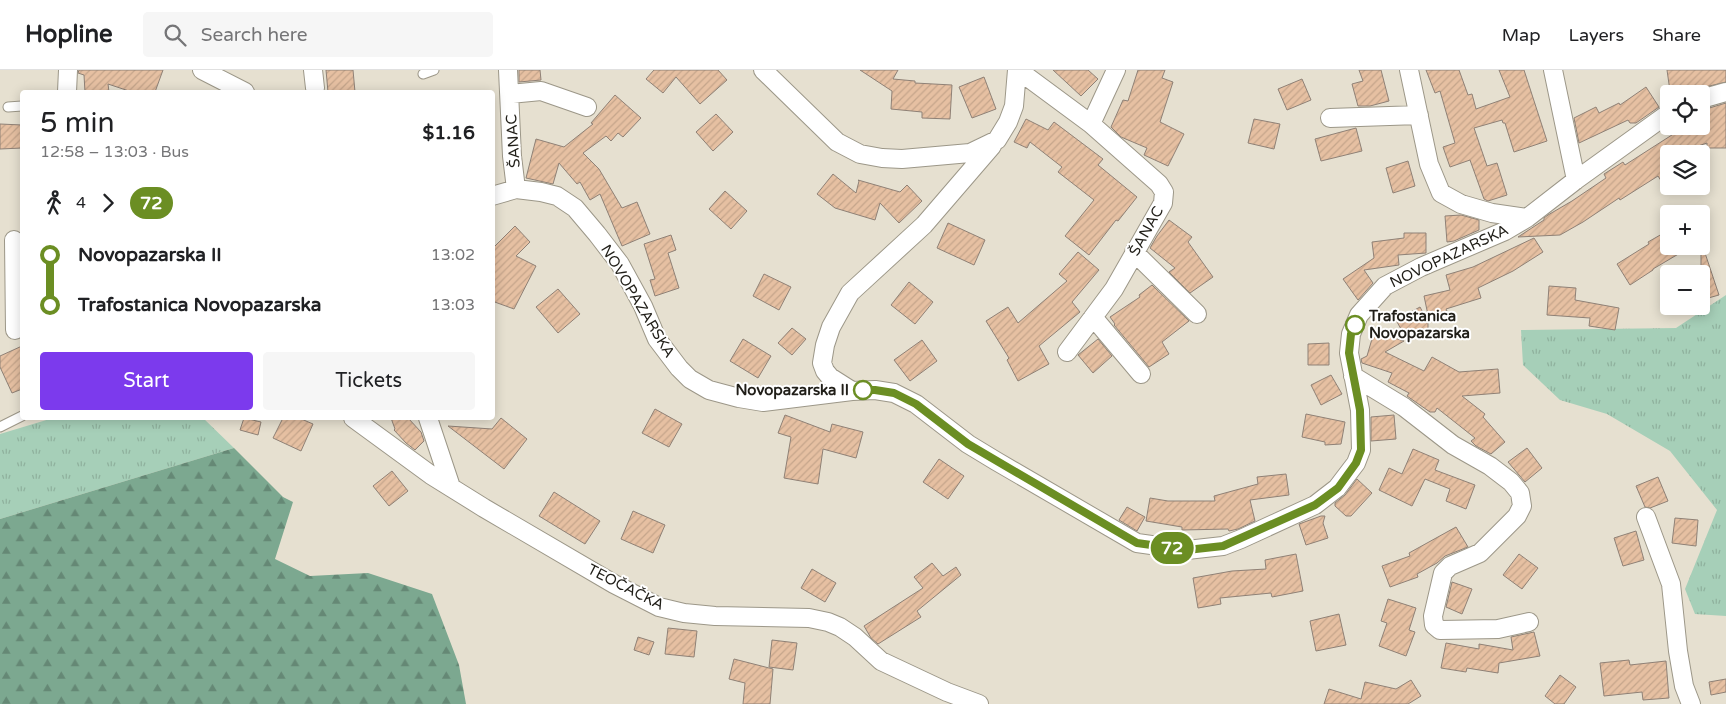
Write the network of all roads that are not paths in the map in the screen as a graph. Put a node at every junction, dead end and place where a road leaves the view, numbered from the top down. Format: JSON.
{"nodes":[{"id":1,"x":68,"y":70,"type":"edge"},
{"id":2,"x":202,"y":70,"type":"edge"},
{"id":3,"x":434,"y":70,"type":"edge"},
{"id":4,"x":508,"y":70,"type":"edge"},
{"id":5,"x":1017,"y":70,"type":"edge"},
{"id":6,"x":1116,"y":70,"type":"edge"},
{"id":7,"x":1410,"y":70,"type":"edge"},
{"id":8,"x":1553,"y":70,"type":"edge"},
{"id":9,"x":765,"y":71,"type":"edge"},
{"id":10,"x":423,"y":74,"type":"dead end"},
{"id":11,"x":67,"y":90,"type":"edge"},
{"id":12,"x":241,"y":90,"type":"edge"},
{"id":13,"x":1726,"y":92,"type":"edge"},
{"id":14,"x":510,"y":94,"type":"junction"},
{"id":15,"x":1710,"y":96,"type":"edge"},
{"id":16,"x":20,"y":106,"type":"edge"},
{"id":17,"x":8,"y":107,"type":"dead end"},
{"id":18,"x":587,"y":107,"type":"dead end"},
{"id":19,"x":1419,"y":115,"type":"junction"},
{"id":20,"x":1330,"y":118,"type":"dead end"},
{"id":21,"x":1660,"y":119,"type":"edge"},
{"id":22,"x":1091,"y":124,"type":"junction"},
{"id":23,"x":997,"y":140,"type":"junction"},
{"id":24,"x":1576,"y":180,"type":"junction"},
{"id":25,"x":516,"y":189,"type":"junction"},
{"id":26,"x":495,"y":195,"type":"edge"},
{"id":27,"x":1527,"y":218,"type":"junction"},
{"id":28,"x":14,"y":240,"type":"dead end"},
{"id":29,"x":1134,"y":252,"type":"junction"},
{"id":30,"x":1197,"y":314,"type":"dead end"},
{"id":31,"x":1093,"y":316,"type":"junction"},
{"id":32,"x":12,"y":331,"type":"edge"},
{"id":33,"x":1067,"y":352,"type":"dead end"},
{"id":34,"x":1142,"y":374,"type":"dead end"},
{"id":35,"x":1353,"y":376,"type":"junction"},
{"id":36,"x":852,"y":391,"type":"junction"},
{"id":37,"x":20,"y":417,"type":"edge"},
{"id":38,"x":356,"y":420,"type":"edge"},
{"id":39,"x":429,"y":420,"type":"edge"},
{"id":40,"x":0,"y":427,"type":"edge"},
{"id":41,"x":451,"y":487,"type":"junction"},
{"id":42,"x":1646,"y":517,"type":"dead end"},
{"id":43,"x":1529,"y":622,"type":"dead end"},
{"id":44,"x":979,"y":704,"type":"edge"},
{"id":45,"x":1691,"y":704,"type":"edge"}],
"edges":[{"from":1,"to":11,"type":"street"},
{"from":2,"to":12,"type":"street"},
{"from":3,"to":10,"type":"lane"},
{"from":4,"to":14,"type":"street","name":"ŠANAC"},
{"from":5,"to":22,"type":"street","name":"ŠANAC"},
{"from":5,"to":23,"type":"street","name":"ŠANAC"},
{"from":6,"to":22,"type":"street"},
{"from":7,"to":19,"type":"street","name":"NOVOPAZARSKA"},
{"from":8,"to":24,"type":"street"},
{"from":9,"to":23,"type":"street"},
{"from":13,"to":15,"type":"street"},
{"from":14,"to":18,"type":"street","name":"ŠANAC"},
{"from":14,"to":25,"type":"street","name":"ŠANAC"},
{"from":16,"to":17,"type":"lane"},
{"from":19,"to":20,"type":"street"},
{"from":19,"to":27,"type":"street","name":"NOVOPAZARSKA"},
{"from":21,"to":24,"type":"street","name":"NOVOPAZARSKA"},
{"from":22,"to":29,"type":"street","name":"ŠANAC"},
{"from":23,"to":36,"type":"street","name":"ŠANAC"},
{"from":24,"to":27,"type":"street","name":"NOVOPAZARSKA"},
{"from":25,"to":26,"type":"street","name":"NOVOPAZARSKA"},
{"from":25,"to":36,"type":"street","name":"NOVOPAZARSKA"},
{"from":27,"to":35,"type":"street","name":"NOVOPAZARSKA"},
{"from":28,"to":32,"type":"street"},
{"from":29,"to":30,"type":"street"},
{"from":29,"to":31,"type":"street","name":"ŠANAC"},
{"from":31,"to":33,"type":"street","name":"ŠANAC"},
{"from":31,"to":34,"type":"street"},
{"from":35,"to":36,"type":"street","name":"NOVOPAZARSKA"},
{"from":35,"to":43,"type":"street"},
{"from":37,"to":40,"type":"lane"},
{"from":38,"to":41,"type":"street","name":"TEOČAČKA"},
{"from":39,"to":41,"type":"street"},
{"from":41,"to":44,"type":"street","name":"TEOČAČKA"},
{"from":42,"to":45,"type":"street"}]}
